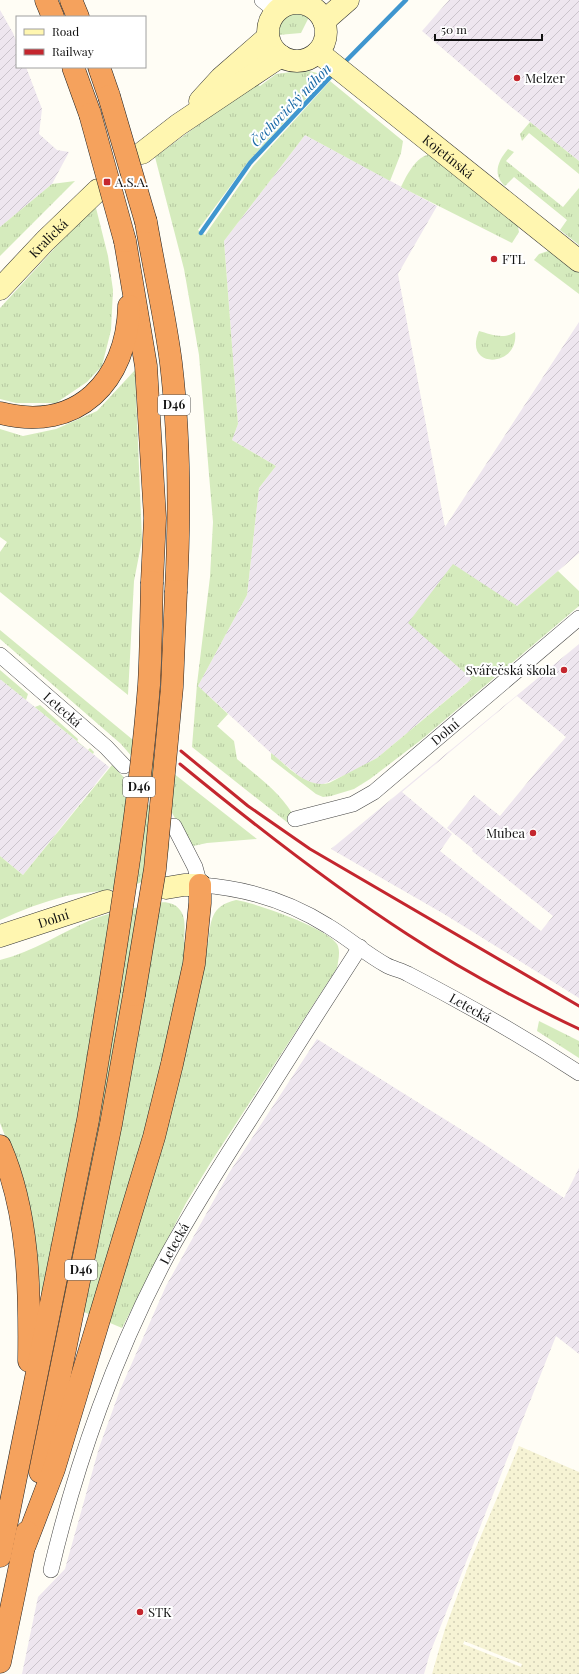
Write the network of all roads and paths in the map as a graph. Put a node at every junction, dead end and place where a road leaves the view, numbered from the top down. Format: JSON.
{"nodes":[{"id":1,"x":46,"y":0,"type":"edge"},
{"id":2,"x":71,"y":0,"type":"edge"},
{"id":3,"x":77,"y":0,"type":"edge"},
{"id":4,"x":348,"y":0,"type":"edge"},
{"id":5,"x":269,"y":6,"type":"edge"},
{"id":6,"x":319,"y":9,"type":"edge"},
{"id":7,"x":53,"y":16,"type":"edge"},
{"id":8,"x":78,"y":16,"type":"edge"},
{"id":9,"x":82,"y":16,"type":"edge"},
{"id":10,"x":268,"y":37,"type":"junction"},
{"id":11,"x":321,"y":55,"type":"junction"},
{"id":12,"x":280,"y":56,"type":"junction"},
{"id":13,"x":73,"y":68,"type":"edge"},
{"id":14,"x":99,"y":68,"type":"edge"},
{"id":15,"x":178,"y":125,"type":"junction"},
{"id":16,"x":142,"y":153,"type":"dead end"},
{"id":17,"x":98,"y":190,"type":"dead end"},
{"id":18,"x":125,"y":241,"type":"junction"},
{"id":19,"x":579,"y":261,"type":"edge"},
{"id":20,"x":0,"y":289,"type":"edge"},
{"id":21,"x":0,"y":413,"type":"edge"},
{"id":22,"x":579,"y":618,"type":"edge"},
{"id":23,"x":0,"y":655,"type":"edge"},
{"id":24,"x":124,"y":766,"type":"dead end"},
{"id":25,"x":296,"y":819,"type":"dead end"},
{"id":26,"x":174,"y":826,"type":"dead end"},
{"id":27,"x":200,"y":885,"type":"junction"},
{"id":28,"x":166,"y":888,"type":"dead end"},
{"id":29,"x":107,"y":901,"type":"dead end"},
{"id":30,"x":0,"y":936,"type":"edge"},
{"id":31,"x":360,"y":947,"type":"junction"},
{"id":32,"x":579,"y":1073,"type":"edge"},
{"id":33,"x":0,"y":1146,"type":"edge"},
{"id":34,"x":24,"y":1434,"type":"junction"},
{"id":35,"x":25,"y":1545,"type":"junction"},
{"id":36,"x":0,"y":1556,"type":"edge"},
{"id":37,"x":51,"y":1570,"type":"dead end"},
{"id":38,"x":0,"y":1662,"type":"edge"}],
"edges":[{"from":1,"to":7,"type":"highway"},
{"from":2,"to":8,"type":"highway"},
{"from":3,"to":9,"type":"highway"},
{"from":4,"to":6,"type":"main road"},
{"from":5,"to":6,"type":"main road"},
{"from":5,"to":10,"type":"main road"},
{"from":6,"to":11,"type":"main road"},
{"from":10,"to":12,"type":"main road"},
{"from":10,"to":15,"type":"main road"},
{"from":11,"to":12,"type":"main road"},
{"from":11,"to":19,"type":"main road","name":"Kojetínská"},
{"from":12,"to":15,"type":"main road"},
{"from":13,"to":18,"type":"highway","number":"D46","bridge":true},
{"from":14,"to":35,"type":"highway","number":"D46","bridge":true},
{"from":15,"to":16,"type":"main road"},
{"from":17,"to":20,"type":"main road","name":"Kralická"},
{"from":18,"to":21,"type":"highway"},
{"from":18,"to":34,"type":"highway","number":"D46","bridge":true},
{"from":22,"to":25,"type":"street","name":"Dolní"},
{"from":23,"to":24,"type":"street","name":"Letecká"},
{"from":26,"to":27,"type":"street"},
{"from":27,"to":28,"type":"main road"},
{"from":27,"to":31,"type":"street","name":"Letecká"},
{"from":27,"to":35,"type":"highway"},
{"from":29,"to":30,"type":"main road","name":"Dolní"},
{"from":31,"to":32,"type":"street","name":"Letecká"},
{"from":31,"to":37,"type":"street","name":"Letecká"},
{"from":33,"to":34,"type":"highway"},
{"from":34,"to":36,"type":"highway","number":"D46"},
{"from":35,"to":38,"type":"highway","number":"D46"}]}
